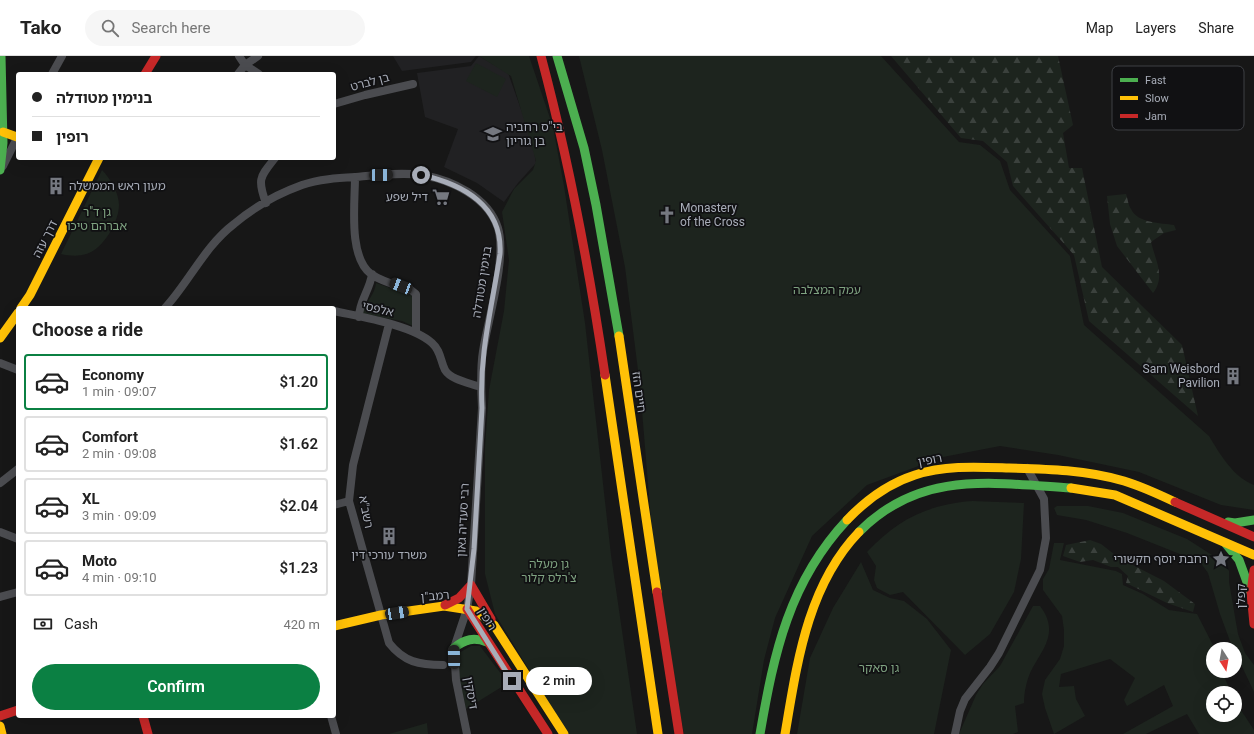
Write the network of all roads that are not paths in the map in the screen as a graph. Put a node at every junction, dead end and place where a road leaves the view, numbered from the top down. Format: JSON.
{"nodes":[{"id":1,"x":1,"y":56,"type":"edge"},
{"id":2,"x":62,"y":56,"type":"edge"},
{"id":3,"x":156,"y":56,"type":"edge"},
{"id":4,"x":239,"y":56,"type":"edge"},
{"id":5,"x":258,"y":56,"type":"edge"},
{"id":6,"x":541,"y":56,"type":"edge"},
{"id":7,"x":557,"y":56,"type":"edge"},
{"id":8,"x":245,"y":65,"type":"junction"},
{"id":9,"x":53,"y":72,"type":"edge"},
{"id":10,"x":146,"y":72,"type":"edge"},
{"id":11,"x":240,"y":72,"type":"edge"},
{"id":12,"x":256,"y":72,"type":"edge"},
{"id":13,"x":412,"y":84,"type":"dead end"},
{"id":14,"x":336,"y":103,"type":"edge"},
{"id":15,"x":3,"y":132,"type":"junction"},
{"id":16,"x":16,"y":136,"type":"edge"},
{"id":17,"x":16,"y":140,"type":"edge"},
{"id":18,"x":98,"y":160,"type":"edge"},
{"id":19,"x":274,"y":160,"type":"edge"},
{"id":20,"x":0,"y":171,"type":"edge"},
{"id":21,"x":355,"y":177,"type":"junction"},
{"id":22,"x":266,"y":203,"type":"junction"},
{"id":23,"x":372,"y":274,"type":"junction"},
{"id":24,"x":22,"y":306,"type":"edge"},
{"id":25,"x":167,"y":306,"type":"edge"},
{"id":26,"x":336,"y":311,"type":"edge"},
{"id":27,"x":16,"y":316,"type":"edge"},
{"id":28,"x":359,"y":317,"type":"junction"},
{"id":29,"x":389,"y":324,"type":"junction"},
{"id":30,"x":416,"y":332,"type":"junction"},
{"id":31,"x":0,"y":338,"type":"edge"},
{"id":32,"x":0,"y":362,"type":"edge"},
{"id":33,"x":16,"y":369,"type":"edge"},
{"id":34,"x":480,"y":387,"type":"junction"},
{"id":35,"x":482,"y":408,"type":"joint"},
{"id":36,"x":1027,"y":468,"type":"junction"},
{"id":37,"x":16,"y":471,"type":"edge"},
{"id":38,"x":0,"y":483,"type":"edge"},
{"id":39,"x":1038,"y":487,"type":"junction"},
{"id":40,"x":349,"y":501,"type":"junction"},
{"id":41,"x":336,"y":504,"type":"edge"},
{"id":42,"x":1219,"y":520,"type":"junction"},
{"id":43,"x":1254,"y":520,"type":"edge"},
{"id":44,"x":0,"y":532,"type":"edge"},
{"id":45,"x":1254,"y":537,"type":"edge"},
{"id":46,"x":16,"y":538,"type":"edge"},
{"id":47,"x":1223,"y":540,"type":"junction"},
{"id":48,"x":1254,"y":554,"type":"edge"},
{"id":49,"x":1254,"y":570,"type":"edge"},
{"id":50,"x":471,"y":585,"type":"junction"},
{"id":51,"x":16,"y":593,"type":"edge"},
{"id":52,"x":1251,"y":593,"type":"junction"},
{"id":53,"x":0,"y":598,"type":"edge"},
{"id":54,"x":444,"y":606,"type":"junction"},
{"id":55,"x":467,"y":609,"type":"junction"},
{"id":56,"x":381,"y":616,"type":"junction"},
{"id":57,"x":1254,"y":622,"type":"edge"},
{"id":58,"x":494,"y":625,"type":"junction"},
{"id":59,"x":336,"y":626,"type":"edge"},
{"id":60,"x":487,"y":642,"type":"junction"},
{"id":61,"x":454,"y":648,"type":"junction"},
{"id":62,"x":443,"y":665,"type":"dead end"},
{"id":63,"x":16,"y":711,"type":"edge"},
{"id":64,"x":0,"y":716,"type":"edge"},
{"id":65,"x":144,"y":718,"type":"edge"},
{"id":66,"x":332,"y":718,"type":"edge"},
{"id":67,"x":0,"y":726,"type":"edge"},
{"id":68,"x":2,"y":734,"type":"edge"},
{"id":69,"x":148,"y":734,"type":"edge"},
{"id":70,"x":336,"y":734,"type":"edge"},
{"id":71,"x":467,"y":734,"type":"edge"},
{"id":72,"x":548,"y":734,"type":"edge"},
{"id":73,"x":564,"y":734,"type":"edge"},
{"id":74,"x":658,"y":734,"type":"edge"},
{"id":75,"x":679,"y":734,"type":"edge"},
{"id":76,"x":760,"y":734,"type":"edge"},
{"id":77,"x":785,"y":734,"type":"edge"},
{"id":78,"x":955,"y":734,"type":"edge"}],
"edges":[{"from":1,"to":15,"type":"street"},
{"from":2,"to":9,"type":"street"},
{"from":3,"to":10,"type":"street"},
{"from":4,"to":8,"type":"street"},
{"from":5,"to":8,"type":"street"},
{"from":6,"to":74,"type":"street"},
{"from":7,"to":75,"type":"street","name":"חיים הזז"},
{"from":8,"to":11,"type":"street"},
{"from":8,"to":12,"type":"street"},
{"from":13,"to":14,"type":"street","name":"בן לברט"},
{"from":15,"to":16,"type":"street"},
{"from":15,"to":20,"type":"street"},
{"from":17,"to":20,"type":"street"},
{"from":18,"to":24,"type":"street","name":"דרך עזה"},
{"from":19,"to":22,"type":"street"},
{"from":21,"to":22,"type":"street","name":"בנימין מטודלה"},
{"from":21,"to":23,"type":"street"},
{"from":21,"to":34,"type":"street","name":"בנימין מטודלה"},
{"from":22,"to":25,"type":"street","name":"בנימין מטודלה"},
{"from":23,"to":28,"type":"street"},
{"from":23,"to":30,"type":"street"},
{"from":26,"to":28,"type":"street","name":"אלפסי"},
{"from":27,"to":31,"type":"street"},
{"from":28,"to":29,"type":"street","name":"אלפסי"},
{"from":29,"to":30,"type":"street","name":"אלפסי"},
{"from":29,"to":40,"type":"street","name":"רשב\"א"},
{"from":30,"to":34,"type":"street"},
{"from":32,"to":33,"type":"street"},
{"from":34,"to":35,"type":"street","name":"בנימין מטודלה"},
{"from":35,"to":50,"type":"street","name":"רבי סעדיה גאון"},
{"from":36,"to":39,"type":"street"},
{"from":36,"to":42,"type":"street","name":"רופין"},
{"from":36,"to":76,"type":"street","name":"רופין"},
{"from":37,"to":38,"type":"street"},
{"from":39,"to":47,"type":"street"},
{"from":39,"to":77,"type":"street"},
{"from":39,"to":78,"type":"street"},
{"from":40,"to":41,"type":"street"},
{"from":40,"to":56,"type":"street","name":"רשב\"א"},
{"from":42,"to":43,"type":"street"},
{"from":42,"to":45,"type":"street","name":"רופין"},
{"from":44,"to":46,"type":"street"},
{"from":47,"to":48,"type":"street"},
{"from":47,"to":52,"type":"street"},
{"from":49,"to":52,"type":"street","name":"קפלן"},
{"from":50,"to":54,"type":"street"},
{"from":50,"to":55,"type":"street","name":"רבי סעדיה גאון"},
{"from":50,"to":58,"type":"street"},
{"from":51,"to":53,"type":"street"},
{"from":52,"to":57,"type":"street","name":"קפלן"},
{"from":54,"to":55,"type":"street","name":"רמב\"ן"},
{"from":54,"to":56,"type":"street","name":"רמב\"ן"},
{"from":55,"to":58,"type":"street","name":"רופין"},
{"from":55,"to":60,"type":"street","name":"רופין"},
{"from":55,"to":61,"type":"street","name":"דיסקין"},
{"from":56,"to":59,"type":"street","name":"רמב\"ן"},
{"from":56,"to":62,"type":"street","name":"רשב\"א"},
{"from":58,"to":73,"type":"street","name":"רופין"},
{"from":60,"to":61,"type":"street"},
{"from":60,"to":72,"type":"street","name":"רופין"},
{"from":61,"to":71,"type":"street","name":"דיסקין"},
{"from":63,"to":64,"type":"street"},
{"from":65,"to":69,"type":"street"},
{"from":66,"to":70,"type":"street"},
{"from":67,"to":68,"type":"street"}]}
